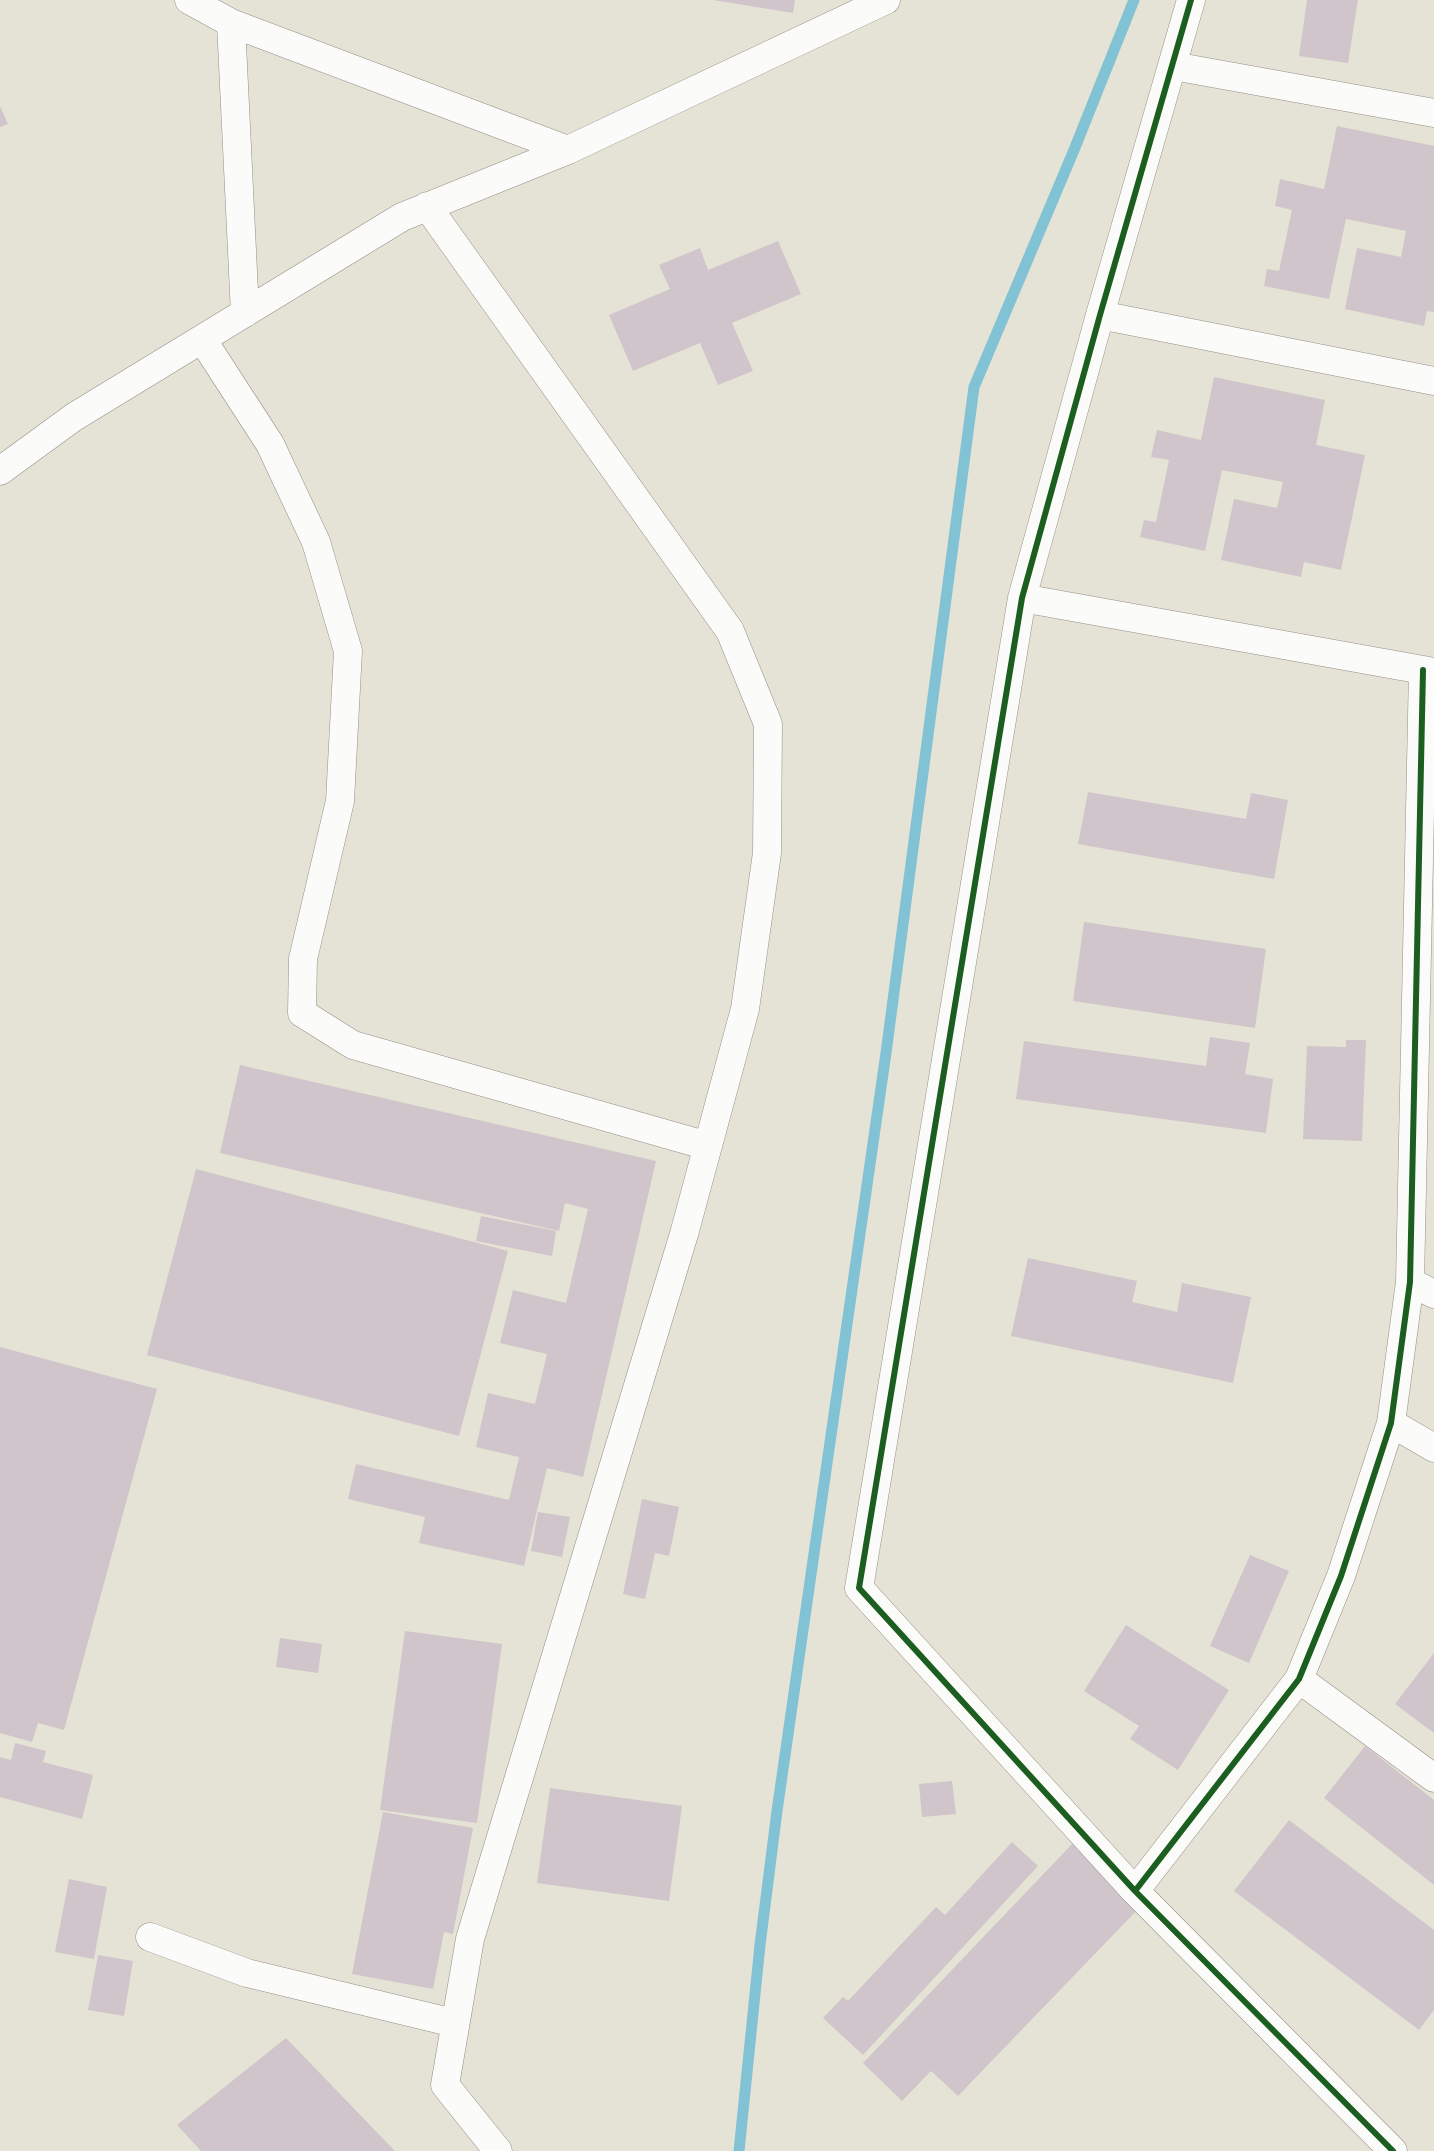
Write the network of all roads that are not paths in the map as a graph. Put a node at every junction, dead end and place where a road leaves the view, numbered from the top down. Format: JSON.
{"nodes":[{"id":1,"x":189,"y":0,"type":"edge"},
{"id":2,"x":886,"y":0,"type":"edge"},
{"id":3,"x":1191,"y":0,"type":"edge"},
{"id":4,"x":231,"y":22,"type":"junction"},
{"id":5,"x":1173,"y":66,"type":"junction"},
{"id":6,"x":1434,"y":113,"type":"edge"},
{"id":7,"x":568,"y":150,"type":"junction"},
{"id":8,"x":427,"y":206,"type":"junction"},
{"id":9,"x":245,"y":313,"type":"junction"},
{"id":10,"x":1100,"y":315,"type":"junction"},
{"id":11,"x":202,"y":339,"type":"junction"},
{"id":12,"x":1434,"y":381,"type":"edge"},
{"id":13,"x":0,"y":471,"type":"edge"},
{"id":14,"x":1022,"y":598,"type":"junction"},
{"id":15,"x":1429,"y":671,"type":"edge"},
{"id":16,"x":708,"y":1146,"type":"junction"},
{"id":17,"x":1422,"y":1288,"type":"edge"},
{"id":18,"x":1391,"y":1423,"type":"junction"},
{"id":19,"x":1434,"y":1448,"type":"edge"},
{"id":20,"x":1299,"y":1679,"type":"junction"},
{"id":21,"x":1434,"y":1778,"type":"edge"},
{"id":22,"x":1135,"y":1891,"type":"junction"},
{"id":23,"x":150,"y":1937,"type":"dead end"},
{"id":24,"x":454,"y":2023,"type":"junction"},
{"id":25,"x":498,"y":2151,"type":"edge"},
{"id":26,"x":1393,"y":2151,"type":"edge"}],
"edges":[{"from":1,"to":4,"type":"street"},
{"from":2,"to":7,"type":"street"},
{"from":3,"to":5,"type":"street"},
{"from":4,"to":7,"type":"street"},
{"from":4,"to":9,"type":"street"},
{"from":5,"to":6,"type":"street"},
{"from":5,"to":10,"type":"street"},
{"from":7,"to":8,"type":"street"},
{"from":8,"to":9,"type":"street"},
{"from":8,"to":16,"type":"street"},
{"from":9,"to":11,"type":"street"},
{"from":10,"to":12,"type":"street"},
{"from":10,"to":14,"type":"street"},
{"from":11,"to":13,"type":"street"},
{"from":11,"to":16,"type":"street"},
{"from":14,"to":15,"type":"street"},
{"from":14,"to":22,"type":"street"},
{"from":15,"to":17,"type":"street"},
{"from":16,"to":24,"type":"street"},
{"from":17,"to":18,"type":"street"},
{"from":18,"to":19,"type":"street"},
{"from":18,"to":20,"type":"street"},
{"from":20,"to":21,"type":"street"},
{"from":20,"to":22,"type":"street"},
{"from":22,"to":26,"type":"street"},
{"from":23,"to":24,"type":"street"},
{"from":24,"to":25,"type":"street"}]}
